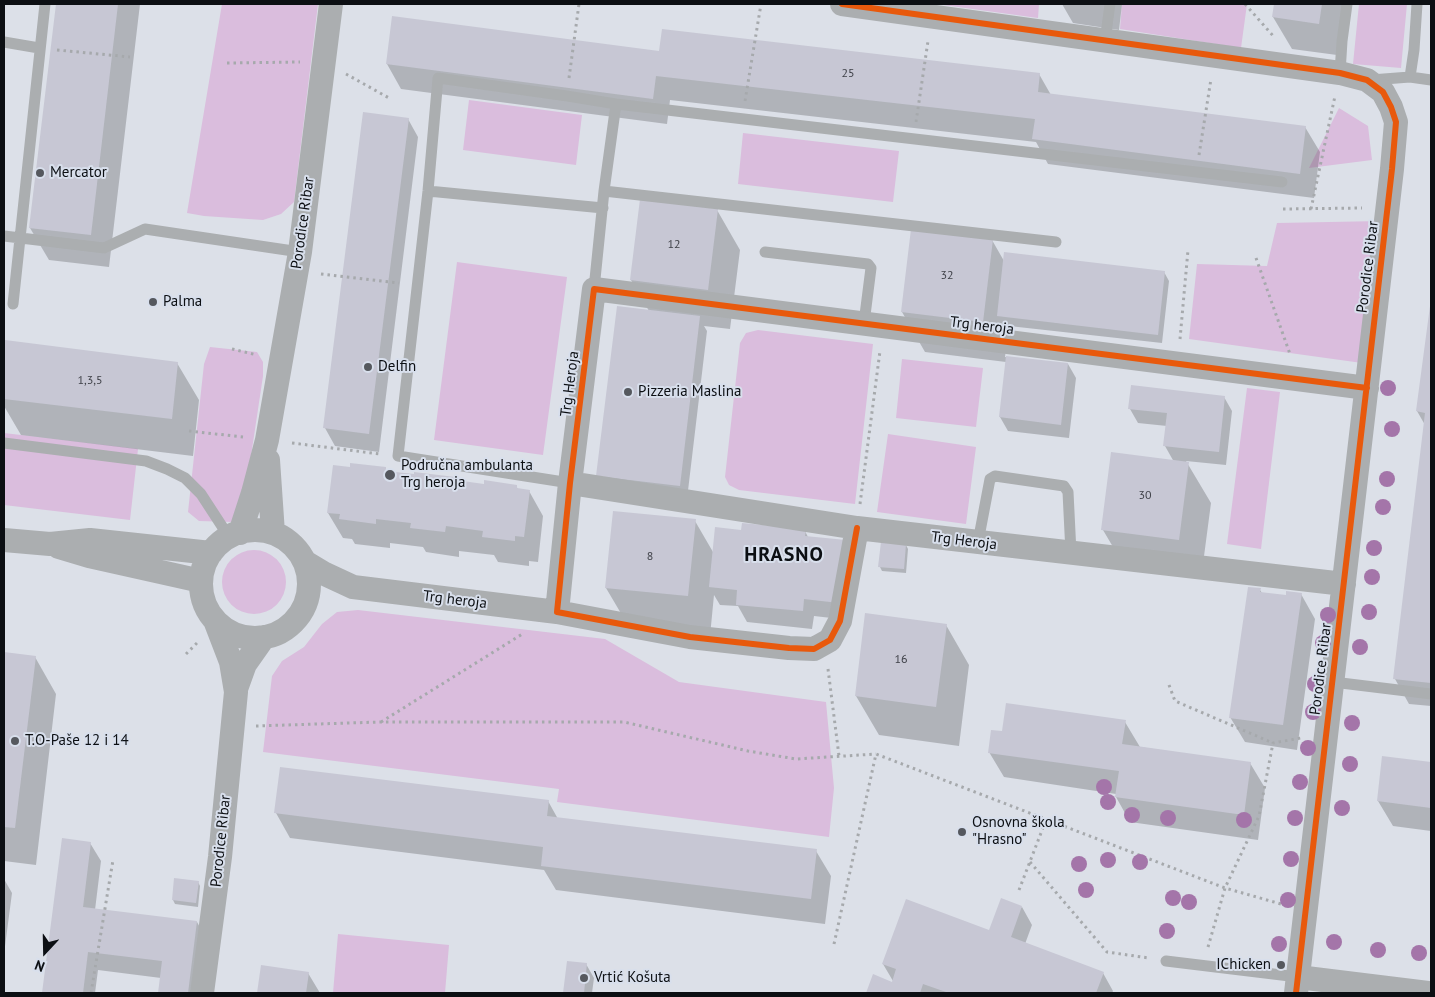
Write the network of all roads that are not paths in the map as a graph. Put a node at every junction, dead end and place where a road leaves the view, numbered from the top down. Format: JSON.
{"nodes":[{"id":1,"x":45,"y":4,"type":"edge"},
{"id":2,"x":331,"y":4,"type":"edge"},
{"id":3,"x":842,"y":4,"type":"edge"},
{"id":4,"x":1110,"y":4,"type":"edge"},
{"id":5,"x":1347,"y":4,"type":"edge"},
{"id":6,"x":1417,"y":4,"type":"edge"},
{"id":7,"x":908,"y":8,"type":"edge"},
{"id":8,"x":1105,"y":41,"type":"junction"},
{"id":9,"x":4,"y":42,"type":"edge"},
{"id":10,"x":39,"y":48,"type":"junction"},
{"id":11,"x":1340,"y":73,"type":"junction"},
{"id":12,"x":1410,"y":77,"type":"junction"},
{"id":13,"x":1367,"y":80,"type":"junction"},
{"id":14,"x":1431,"y":80,"type":"edge"},
{"id":15,"x":616,"y":104,"type":"junction"},
{"id":16,"x":1282,"y":182,"type":"dead end"},
{"id":17,"x":428,"y":190,"type":"junction"},
{"id":18,"x":604,"y":191,"type":"junction"},
{"id":19,"x":603,"y":208,"type":"junction"},
{"id":20,"x":4,"y":236,"type":"edge"},
{"id":21,"x":19,"y":238,"type":"junction"},
{"id":22,"x":1056,"y":242,"type":"dead end"},
{"id":23,"x":300,"y":252,"type":"junction"},
{"id":24,"x":765,"y":252,"type":"dead end"},
{"id":25,"x":594,"y":289,"type":"junction"},
{"id":26,"x":13,"y":304,"type":"dead end"},
{"id":27,"x":874,"y":325,"type":"junction"},
{"id":28,"x":1367,"y":388,"type":"junction"},
{"id":29,"x":267,"y":440,"type":"junction"},
{"id":30,"x":4,"y":443,"type":"edge"},
{"id":31,"x":570,"y":483,"type":"junction"},
{"id":32,"x":857,"y":528,"type":"junction"},
{"id":33,"x":273,"y":533,"type":"junction"},
{"id":34,"x":235,"y":535,"type":"junction"},
{"id":35,"x":4,"y":540,"type":"edge"},
{"id":36,"x":978,"y":542,"type":"junction"},
{"id":37,"x":50,"y":544,"type":"junction"},
{"id":38,"x":211,"y":553,"type":"junction"},
{"id":39,"x":1071,"y":553,"type":"junction"},
{"id":40,"x":305,"y":562,"type":"junction"},
{"id":41,"x":201,"y":581,"type":"junction"},
{"id":42,"x":1344,"y":584,"type":"junction"},
{"id":43,"x":354,"y":587,"type":"junction"},
{"id":44,"x":308,"y":596,"type":"junction"},
{"id":45,"x":557,"y":612,"type":"junction"},
{"id":46,"x":216,"y":623,"type":"junction"},
{"id":47,"x":264,"y":637,"type":"junction"},
{"id":48,"x":1332,"y":682,"type":"junction"},
{"id":49,"x":236,"y":689,"type":"junction"},
{"id":50,"x":1431,"y":694,"type":"edge"},
{"id":51,"x":1166,"y":961,"type":"road end"},
{"id":52,"x":1297,"y":985,"type":"edge"},
{"id":53,"x":202,"y":993,"type":"edge"},
{"id":54,"x":1428,"y":993,"type":"edge"}],
"edges":[{"from":1,"to":10,"type":"lane"},
{"from":2,"to":23,"type":"street","name":"Porodice Ribar"},
{"from":3,"to":7,"type":"street","name":"Porodice Ribar"},
{"from":4,"to":8,"type":"lane"},
{"from":5,"to":11,"type":"lane"},
{"from":6,"to":12,"type":"lane"},
{"from":7,"to":8,"type":"street","name":"Porodice Ribar"},
{"from":8,"to":11,"type":"street","name":"Porodice Ribar"},
{"from":9,"to":10,"type":"lane"},
{"from":10,"to":21,"type":"lane"},
{"from":11,"to":13,"type":"street","name":"Porodice Ribar"},
{"from":12,"to":13,"type":"lane"},
{"from":12,"to":14,"type":"lane"},
{"from":13,"to":28,"type":"street","name":"Porodice Ribar"},
{"from":15,"to":16,"type":"lane"},
{"from":15,"to":17,"type":"lane"},
{"from":15,"to":18,"type":"lane"},
{"from":17,"to":19,"type":"lane"},
{"from":17,"to":31,"type":"lane"},
{"from":18,"to":19,"type":"lane"},
{"from":18,"to":22,"type":"lane"},
{"from":19,"to":25,"type":"lane"},
{"from":20,"to":21,"type":"lane"},
{"from":21,"to":23,"type":"lane"},
{"from":21,"to":26,"type":"lane"},
{"from":23,"to":29,"type":"street","name":"Porodice Ribar"},
{"from":24,"to":27,"type":"lane"},
{"from":25,"to":27,"type":"street","name":"Trg heroja"},
{"from":25,"to":31,"type":"street","name":"Trg Heroja"},
{"from":27,"to":28,"type":"street","name":"Trg heroja"},
{"from":28,"to":42,"type":"street","name":"Porodice Ribar"},
{"from":29,"to":33,"type":"street","name":"Porodice Ribar"},
{"from":29,"to":34,"type":"street","name":"Porodice Ribar"},
{"from":30,"to":34,"type":"lane"},
{"from":31,"to":32,"type":"street","name":"Trg Heroja"},
{"from":31,"to":45,"type":"street"},
{"from":32,"to":36,"type":"street","name":"Trg Heroja"},
{"from":32,"to":45,"type":"street","name":"Trg heroja"},
{"from":33,"to":34,"type":"street"},
{"from":33,"to":40,"type":"street"},
{"from":34,"to":38,"type":"street"},
{"from":35,"to":37,"type":"street"},
{"from":36,"to":39,"type":"street","name":"Trg Heroja"},
{"from":36,"to":39,"type":"lane"},
{"from":37,"to":38,"type":"street"},
{"from":37,"to":41,"type":"street"},
{"from":38,"to":41,"type":"street"},
{"from":39,"to":42,"type":"street","name":"Trg Heroja"},
{"from":40,"to":43,"type":"street","name":"Trg heroja"},
{"from":40,"to":44,"type":"street"},
{"from":41,"to":46,"type":"street"},
{"from":42,"to":48,"type":"street","name":"Porodice Ribar"},
{"from":43,"to":44,"type":"street","name":"Trg heroja"},
{"from":43,"to":45,"type":"street","name":"Trg heroja"},
{"from":44,"to":47,"type":"street"},
{"from":46,"to":47,"type":"street"},
{"from":46,"to":49,"type":"street","name":"Porodice Ribar"},
{"from":47,"to":49,"type":"street","name":"Porodice Ribar"},
{"from":48,"to":50,"type":"lane"},
{"from":48,"to":52,"type":"street","name":"Porodice Ribar"},
{"from":49,"to":53,"type":"street","name":"Porodice Ribar"},
{"from":51,"to":52,"type":"lane"},
{"from":52,"to":54,"type":"street"}]}
